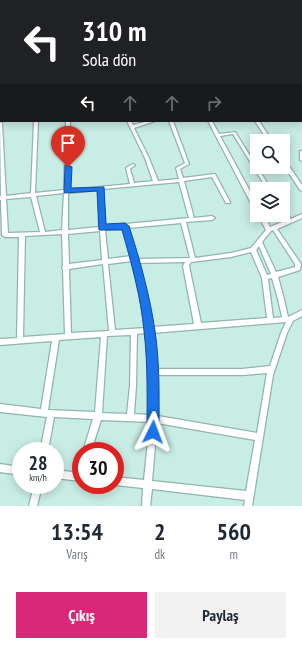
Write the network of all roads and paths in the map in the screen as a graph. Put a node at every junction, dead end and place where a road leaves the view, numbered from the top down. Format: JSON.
{"nodes":[{"id":1,"x":0,"y":122,"type":"edge"},
{"id":2,"x":36,"y":122,"type":"edge"},
{"id":3,"x":68,"y":122,"type":"edge"},
{"id":4,"x":130,"y":122,"type":"edge"},
{"id":5,"x":150,"y":122,"type":"edge"},
{"id":6,"x":171,"y":122,"type":"edge"},
{"id":7,"x":211,"y":122,"type":"edge"},
{"id":8,"x":259,"y":122,"type":"edge"},
{"id":9,"x":132,"y":127,"type":"junction"},
{"id":10,"x":266,"y":134,"type":"edge"},
{"id":11,"x":218,"y":135,"type":"junction"},
{"id":12,"x":302,"y":152,"type":"edge"},
{"id":13,"x":302,"y":160,"type":"edge"},
{"id":14,"x":133,"y":165,"type":"dead end"},
{"id":15,"x":290,"y":171,"type":"edge"},
{"id":16,"x":181,"y":180,"type":"junction"},
{"id":17,"x":156,"y":182,"type":"junction"},
{"id":18,"x":265,"y":182,"type":"edge"},
{"id":19,"x":132,"y":184,"type":"junction"},
{"id":20,"x":101,"y":188,"type":"junction"},
{"id":21,"x":302,"y":189,"type":"edge"},
{"id":22,"x":67,"y":191,"type":"junction"},
{"id":23,"x":33,"y":194,"type":"junction"},
{"id":24,"x":250,"y":196,"type":"edge"},
{"id":25,"x":2,"y":198,"type":"edge"},
{"id":26,"x":228,"y":202,"type":"dead end"},
{"id":27,"x":302,"y":216,"type":"edge"},
{"id":28,"x":212,"y":218,"type":"dead end"},
{"id":29,"x":192,"y":220,"type":"junction"},
{"id":30,"x":183,"y":221,"type":"junction"},
{"id":31,"x":290,"y":221,"type":"edge"},
{"id":32,"x":266,"y":222,"type":"edge"},
{"id":33,"x":288,"y":222,"type":"edge"},
{"id":34,"x":125,"y":226,"type":"junction"},
{"id":35,"x":102,"y":228,"type":"junction"},
{"id":36,"x":271,"y":229,"type":"junction"},
{"id":37,"x":65,"y":230,"type":"junction"},
{"id":38,"x":22,"y":234,"type":"junction"},
{"id":39,"x":43,"y":234,"type":"junction"},
{"id":40,"x":260,"y":243,"type":"junction"},
{"id":41,"x":253,"y":250,"type":"junction"},
{"id":42,"x":135,"y":260,"type":"junction"},
{"id":43,"x":191,"y":260,"type":"junction"},
{"id":44,"x":106,"y":262,"type":"junction"},
{"id":45,"x":65,"y":267,"type":"junction"},
{"id":46,"x":275,"y":275,"type":"junction"},
{"id":47,"x":264,"y":278,"type":"junction"},
{"id":48,"x":302,"y":313,"type":"edge"},
{"id":49,"x":288,"y":319,"type":"junction"},
{"id":50,"x":270,"y":320,"type":"junction"},
{"id":51,"x":198,"y":326,"type":"junction"},
{"id":52,"x":150,"y":330,"type":"junction"},
{"id":53,"x":134,"y":332,"type":"junction"},
{"id":54,"x":108,"y":334,"type":"junction"},
{"id":55,"x":68,"y":337,"type":"junction"},
{"id":56,"x":56,"y":338,"type":"junction"},
{"id":57,"x":20,"y":341,"type":"junction"},
{"id":58,"x":0,"y":342,"type":"edge"},
{"id":59,"x":272,"y":368,"type":"junction"},
{"id":60,"x":153,"y":372,"type":"junction"},
{"id":61,"x":0,"y":408,"type":"edge"},
{"id":62,"x":47,"y":413,"type":"junction"},
{"id":63,"x":98,"y":416,"type":"junction"},
{"id":64,"x":130,"y":418,"type":"junction"},
{"id":65,"x":154,"y":419,"type":"junction"},
{"id":66,"x":260,"y":437,"type":"junction"},
{"id":67,"x":45,"y":442,"type":"edge"},
{"id":68,"x":90,"y":442,"type":"edge"},
{"id":69,"x":0,"y":468,"type":"edge"},
{"id":70,"x":12,"y":469,"type":"edge"},
{"id":71,"x":124,"y":482,"type":"edge"},
{"id":72,"x":148,"y":484,"type":"junction"},
{"id":73,"x":36,"y":494,"type":"edge"},
{"id":74,"x":250,"y":496,"type":"junction"},
{"id":75,"x":33,"y":506,"type":"edge"},
{"id":76,"x":146,"y":506,"type":"edge"},
{"id":77,"x":248,"y":506,"type":"edge"}],
"edges":[{"from":1,"to":25,"type":"street"},
{"from":2,"to":23,"type":"street"},
{"from":3,"to":22,"type":"street"},
{"from":4,"to":9,"type":"street"},
{"from":5,"to":9,"type":"street"},
{"from":6,"to":16,"type":"street"},
{"from":7,"to":11,"type":"street"},
{"from":8,"to":10,"type":"street"},
{"from":9,"to":17,"type":"street"},
{"from":11,"to":18,"type":"street"},
{"from":11,"to":24,"type":"street"},
{"from":12,"to":13,"type":"street"},
{"from":14,"to":19,"type":"street"},
{"from":15,"to":21,"type":"street"},
{"from":16,"to":17,"type":"street"},
{"from":16,"to":26,"type":"street"},
{"from":16,"to":29,"type":"street"},
{"from":17,"to":19,"type":"street"},
{"from":19,"to":20,"type":"street"},
{"from":20,"to":22,"type":"street"},
{"from":20,"to":35,"type":"street"},
{"from":22,"to":23,"type":"street"},
{"from":22,"to":37,"type":"street"},
{"from":23,"to":25,"type":"street"},
{"from":23,"to":39,"type":"street"},
{"from":25,"to":38,"type":"street"},
{"from":27,"to":31,"type":"street"},
{"from":28,"to":29,"type":"street"},
{"from":29,"to":30,"type":"street"},
{"from":30,"to":34,"type":"street"},
{"from":30,"to":43,"type":"street"},
{"from":32,"to":36,"type":"street"},
{"from":33,"to":36,"type":"street"},
{"from":34,"to":35,"type":"street"},
{"from":34,"to":42,"type":"street"},
{"from":35,"to":37,"type":"street"},
{"from":35,"to":44,"type":"street"},
{"from":36,"to":40,"type":"street"},
{"from":36,"to":46,"type":"street"},
{"from":37,"to":39,"type":"street"},
{"from":37,"to":45,"type":"street"},
{"from":38,"to":39,"type":"street"},
{"from":38,"to":57,"type":"street"},
{"from":40,"to":41,"type":"street"},
{"from":40,"to":46,"type":"street"},
{"from":41,"to":43,"type":"street"},
{"from":41,"to":47,"type":"street"},
{"from":42,"to":43,"type":"street"},
{"from":42,"to":44,"type":"street"},
{"from":42,"to":52,"type":"street"},
{"from":43,"to":51,"type":"street"},
{"from":44,"to":45,"type":"street"},
{"from":44,"to":54,"type":"street"},
{"from":45,"to":55,"type":"street"},
{"from":46,"to":47,"type":"street"},
{"from":46,"to":49,"type":"street"},
{"from":47,"to":50,"type":"street"},
{"from":48,"to":49,"type":"street"},
{"from":49,"to":50,"type":"street"},
{"from":49,"to":59,"type":"street"},
{"from":50,"to":51,"type":"street"},
{"from":51,"to":52,"type":"street"},
{"from":52,"to":53,"type":"street"},
{"from":52,"to":60,"type":"street"},
{"from":53,"to":54,"type":"street"},
{"from":53,"to":64,"type":"street"},
{"from":54,"to":55,"type":"street"},
{"from":54,"to":63,"type":"street"},
{"from":55,"to":56,"type":"street"},
{"from":56,"to":57,"type":"street"},
{"from":56,"to":62,"type":"street"},
{"from":57,"to":58,"type":"street"},
{"from":59,"to":60,"type":"street"},
{"from":59,"to":66,"type":"street"},
{"from":60,"to":65,"type":"street"},
{"from":61,"to":62,"type":"street"},
{"from":62,"to":63,"type":"street"},
{"from":62,"to":67,"type":"street"},
{"from":63,"to":64,"type":"street"},
{"from":63,"to":68,"type":"street"},
{"from":64,"to":65,"type":"street"},
{"from":65,"to":66,"type":"street"},
{"from":65,"to":72,"type":"street"},
{"from":66,"to":74,"type":"street"},
{"from":69,"to":70,"type":"street"},
{"from":71,"to":72,"type":"street"},
{"from":72,"to":74,"type":"street"},
{"from":72,"to":76,"type":"street"},
{"from":73,"to":75,"type":"street"},
{"from":74,"to":77,"type":"street"}]}
